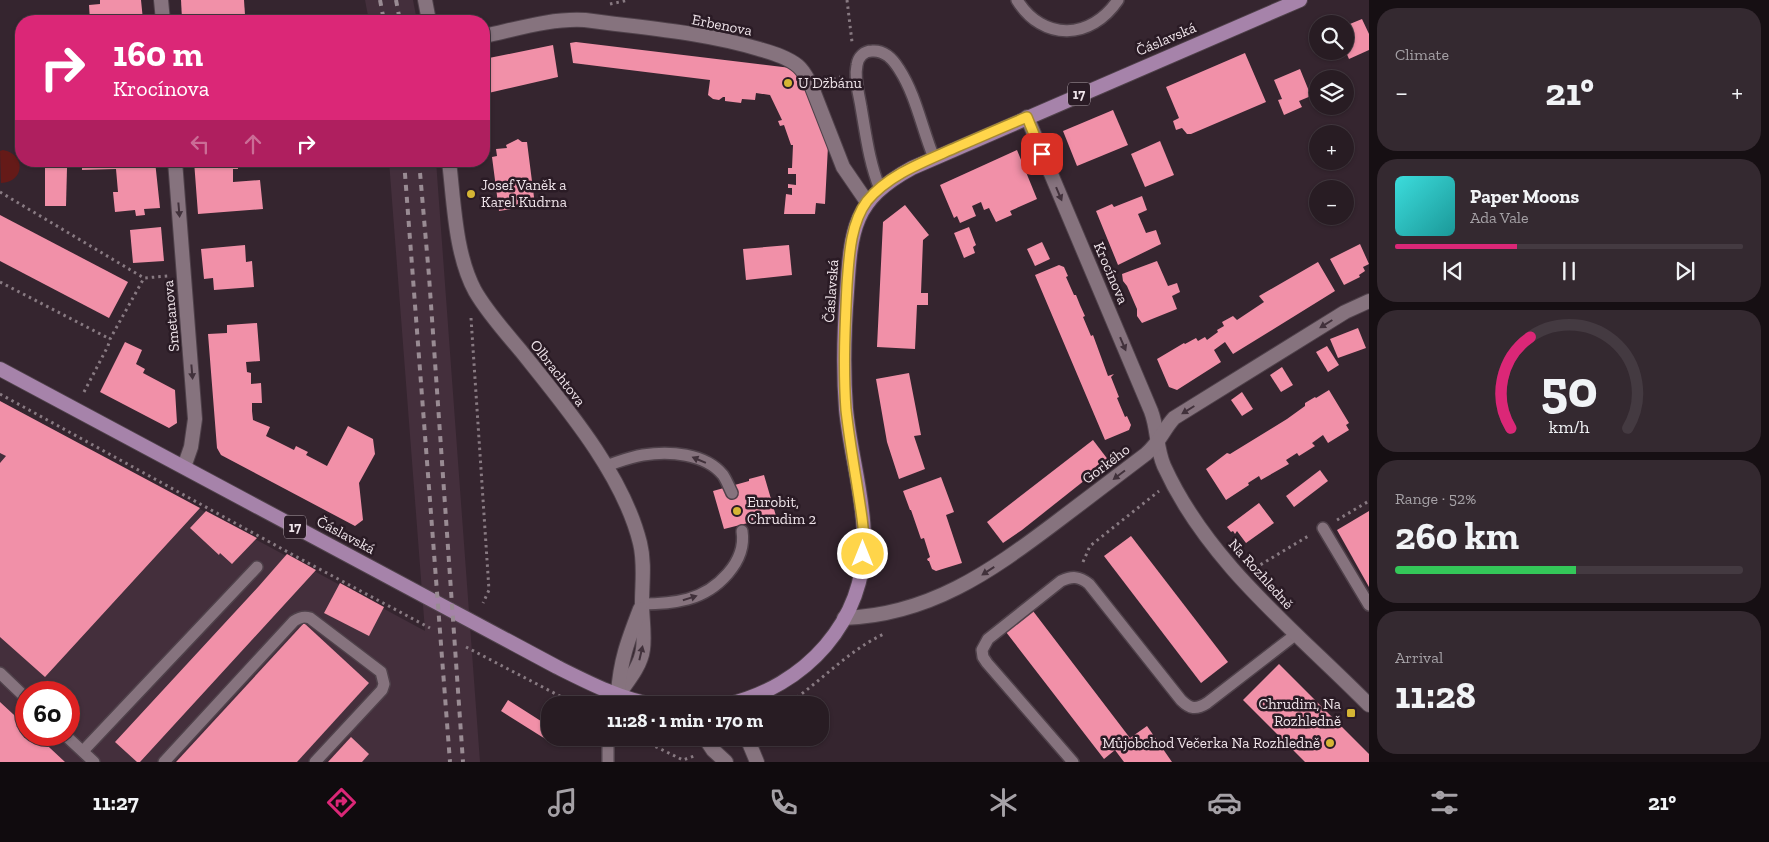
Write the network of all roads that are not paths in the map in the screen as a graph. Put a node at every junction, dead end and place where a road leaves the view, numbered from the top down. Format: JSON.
{"nodes":[{"id":1,"x":161,"y":0,"type":"edge"},
{"id":2,"x":425,"y":0,"type":"edge"},
{"id":3,"x":1017,"y":0,"type":"edge"},
{"id":4,"x":1118,"y":0,"type":"edge"},
{"id":5,"x":1300,"y":0,"type":"edge"},
{"id":6,"x":162,"y":15,"type":"edge"},
{"id":7,"x":428,"y":15,"type":"edge"},
{"id":8,"x":490,"y":35,"type":"edge"},
{"id":9,"x":1027,"y":117,"type":"junction"},
{"id":10,"x":934,"y":158,"type":"junction"},
{"id":11,"x":175,"y":167,"type":"edge"},
{"id":12,"x":449,"y":167,"type":"edge"},
{"id":13,"x":880,"y":189,"type":"junction"},
{"id":14,"x":867,"y":202,"type":"junction"},
{"id":15,"x":1369,"y":301,"type":"edge"},
{"id":16,"x":0,"y":369,"type":"edge"},
{"id":17,"x":1157,"y":445,"type":"junction"},
{"id":18,"x":605,"y":466,"type":"junction"},
{"id":19,"x":184,"y":467,"type":"junction"},
{"id":20,"x":732,"y":493,"type":"dead end"},
{"id":21,"x":1323,"y":528,"type":"dead end"},
{"id":22,"x":742,"y":531,"type":"dead end"},
{"id":23,"x":257,"y":567,"type":"dead end"},
{"id":24,"x":642,"y":604,"type":"junction"},
{"id":25,"x":1369,"y":604,"type":"edge"},
{"id":26,"x":844,"y":618,"type":"junction"},
{"id":27,"x":1295,"y":635,"type":"junction"},
{"id":28,"x":0,"y":673,"type":"edge"},
{"id":29,"x":15,"y":687,"type":"edge"},
{"id":30,"x":609,"y":696,"type":"edge"},
{"id":31,"x":617,"y":696,"type":"edge"},
{"id":32,"x":757,"y":696,"type":"edge"},
{"id":33,"x":1368,"y":701,"type":"edge"},
{"id":34,"x":77,"y":746,"type":"edge"},
{"id":35,"x":608,"y":746,"type":"edge"},
{"id":36,"x":710,"y":746,"type":"edge"},
{"id":37,"x":750,"y":746,"type":"edge"},
{"id":38,"x":83,"y":752,"type":"junction"},
{"id":39,"x":94,"y":762,"type":"edge"},
{"id":40,"x":164,"y":762,"type":"edge"},
{"id":41,"x":315,"y":762,"type":"edge"},
{"id":42,"x":608,"y":762,"type":"edge"},
{"id":43,"x":726,"y":762,"type":"edge"},
{"id":44,"x":757,"y":762,"type":"edge"},
{"id":45,"x":1073,"y":762,"type":"edge"}],
"edges":[{"from":1,"to":6,"type":"street"},
{"from":2,"to":7,"type":"street"},
{"from":3,"to":4,"type":"lane"},
{"from":5,"to":9,"type":"main road","name":"Čáslavská","number":"17"},
{"from":8,"to":14,"type":"street","name":"Erbenova"},
{"from":9,"to":10,"type":"main road","name":"Čáslavská","number":"17"},
{"from":9,"to":17,"type":"street","name":"Krocínova","one_way":true},
{"from":10,"to":13,"type":"main road","name":"Čáslavská","number":"17"},
{"from":10,"to":13,"type":"lane"},
{"from":11,"to":19,"type":"street","name":"Smetanova","one_way":true},
{"from":12,"to":18,"type":"street","name":"Olbrachtova"},
{"from":13,"to":14,"type":"main road","name":"Čáslavská","number":"17"},
{"from":14,"to":26,"type":"main road","name":"Čáslavská","number":"17"},
{"from":15,"to":17,"type":"street","name":"Gorkého","one_way":true},
{"from":16,"to":19,"type":"main road","name":"Čáslavská","number":"17"},
{"from":17,"to":26,"type":"street","name":"Gorkého","one_way":true},
{"from":17,"to":27,"type":"street","name":"Na Rozhledně"},
{"from":20,"to":18,"type":"lane","one_way":true},
{"from":18,"to":24,"type":"street","name":"Olbrachtova"},
{"from":19,"to":30,"type":"main road","name":"Čáslavská","number":"17"},
{"from":21,"to":25,"type":"lane"},
{"from":24,"to":22,"type":"lane","one_way":true},
{"from":23,"to":38,"type":"lane"},
{"from":24,"to":31,"type":"street","name":"Olbrachtova"},
{"from":26,"to":32,"type":"main road","name":"Čáslavská","number":"17"},
{"from":27,"to":33,"type":"street","name":"Na Rozhledně"},
{"from":27,"to":45,"type":"lane"},
{"from":28,"to":29,"type":"lane"},
{"from":34,"to":38,"type":"lane"},
{"from":35,"to":42,"type":"lane"},
{"from":36,"to":43,"type":"street"},
{"from":37,"to":44,"type":"street"},
{"from":38,"to":39,"type":"lane"},
{"from":40,"to":41,"type":"lane"}]}
